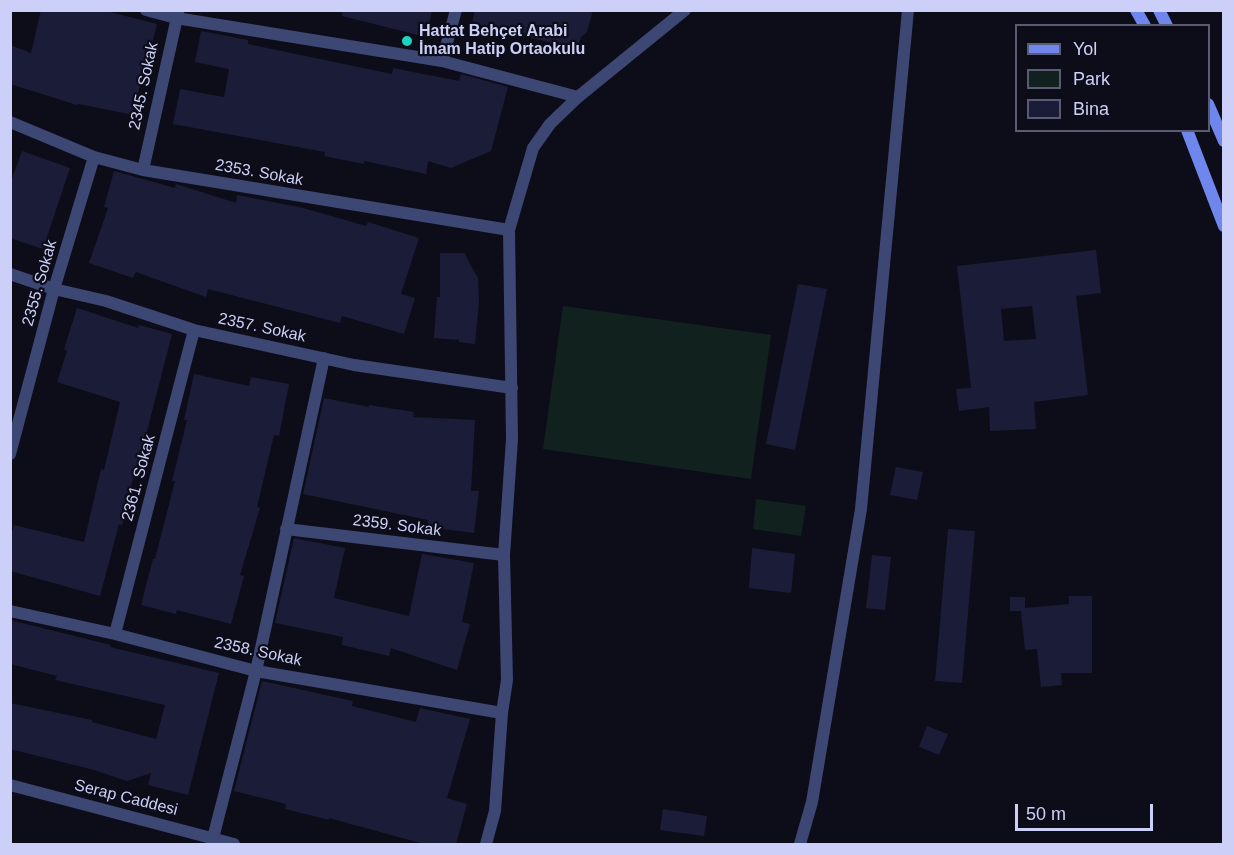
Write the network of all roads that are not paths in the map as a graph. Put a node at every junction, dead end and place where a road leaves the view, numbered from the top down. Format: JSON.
{"nodes":[{"id":1,"x":146,"y":10,"type":"edge"},
{"id":2,"x":456,"y":10,"type":"edge"},
{"id":3,"x":685,"y":10,"type":"edge"},
{"id":4,"x":908,"y":10,"type":"edge"},
{"id":5,"x":1136,"y":10,"type":"edge"},
{"id":6,"x":1160,"y":10,"type":"edge"},
{"id":7,"x":177,"y":14,"type":"edge"},
{"id":8,"x":1144,"y":24,"type":"edge"},
{"id":9,"x":1166,"y":24,"type":"edge"},
{"id":10,"x":442,"y":60,"type":"junction"},
{"id":11,"x":578,"y":97,"type":"junction"},
{"id":12,"x":1210,"y":106,"type":"edge"},
{"id":13,"x":10,"y":122,"type":"edge"},
{"id":14,"x":1188,"y":132,"type":"edge"},
{"id":15,"x":1224,"y":141,"type":"edge"},
{"id":16,"x":94,"y":157,"type":"junction"},
{"id":17,"x":143,"y":170,"type":"junction"},
{"id":18,"x":1224,"y":226,"type":"edge"},
{"id":19,"x":509,"y":230,"type":"junction"},
{"id":20,"x":10,"y":274,"type":"edge"},
{"id":21,"x":54,"y":289,"type":"junction"},
{"id":22,"x":194,"y":330,"type":"junction"},
{"id":23,"x":324,"y":358,"type":"junction"},
{"id":24,"x":512,"y":388,"type":"junction"},
{"id":25,"x":10,"y":454,"type":"edge"},
{"id":26,"x":286,"y":529,"type":"junction"},
{"id":27,"x":504,"y":555,"type":"junction"},
{"id":28,"x":10,"y":610,"type":"edge"},
{"id":29,"x":115,"y":634,"type":"junction"},
{"id":30,"x":256,"y":671,"type":"junction"},
{"id":31,"x":502,"y":712,"type":"junction"},
{"id":32,"x":10,"y":786,"type":"edge"},
{"id":33,"x":213,"y":838,"type":"junction"},
{"id":34,"x":234,"y":844,"type":"edge"},
{"id":35,"x":486,"y":844,"type":"edge"},
{"id":36,"x":800,"y":844,"type":"edge"}],
"edges":[{"from":1,"to":7,"type":"street"},
{"from":2,"to":10,"type":"street"},
{"from":3,"to":11,"type":"street"},
{"from":4,"to":36,"type":"street"},
{"from":5,"to":8,"type":"main road"},
{"from":6,"to":9,"type":"main road"},
{"from":7,"to":10,"type":"street"},
{"from":7,"to":17,"type":"street","name":"2345. Sokak"},
{"from":10,"to":11,"type":"street"},
{"from":11,"to":19,"type":"street"},
{"from":12,"to":15,"type":"main road"},
{"from":13,"to":16,"type":"street","name":"2353. Sokak"},
{"from":14,"to":18,"type":"main road"},
{"from":16,"to":17,"type":"street","name":"2353. Sokak"},
{"from":16,"to":21,"type":"street","name":"2355. Sokak"},
{"from":17,"to":19,"type":"street","name":"2353. Sokak"},
{"from":19,"to":24,"type":"street"},
{"from":20,"to":21,"type":"street","name":"2357. Sokak"},
{"from":21,"to":22,"type":"street","name":"2357. Sokak"},
{"from":21,"to":25,"type":"street","name":"2355. Sokak"},
{"from":22,"to":23,"type":"street","name":"2357. Sokak"},
{"from":22,"to":29,"type":"street","name":"2361. Sokak"},
{"from":23,"to":24,"type":"street","name":"2357. Sokak"},
{"from":23,"to":26,"type":"street"},
{"from":24,"to":27,"type":"street"},
{"from":26,"to":27,"type":"street","name":"2359. Sokak"},
{"from":26,"to":30,"type":"street"},
{"from":27,"to":31,"type":"street"},
{"from":28,"to":29,"type":"street","name":"2358. Sokak"},
{"from":29,"to":30,"type":"street","name":"2358. Sokak"},
{"from":30,"to":31,"type":"street","name":"2358. Sokak"},
{"from":30,"to":33,"type":"street"},
{"from":31,"to":35,"type":"street"},
{"from":32,"to":33,"type":"street","name":"Serap Caddesi"},
{"from":33,"to":34,"type":"street","name":"Serap Caddesi"}]}
